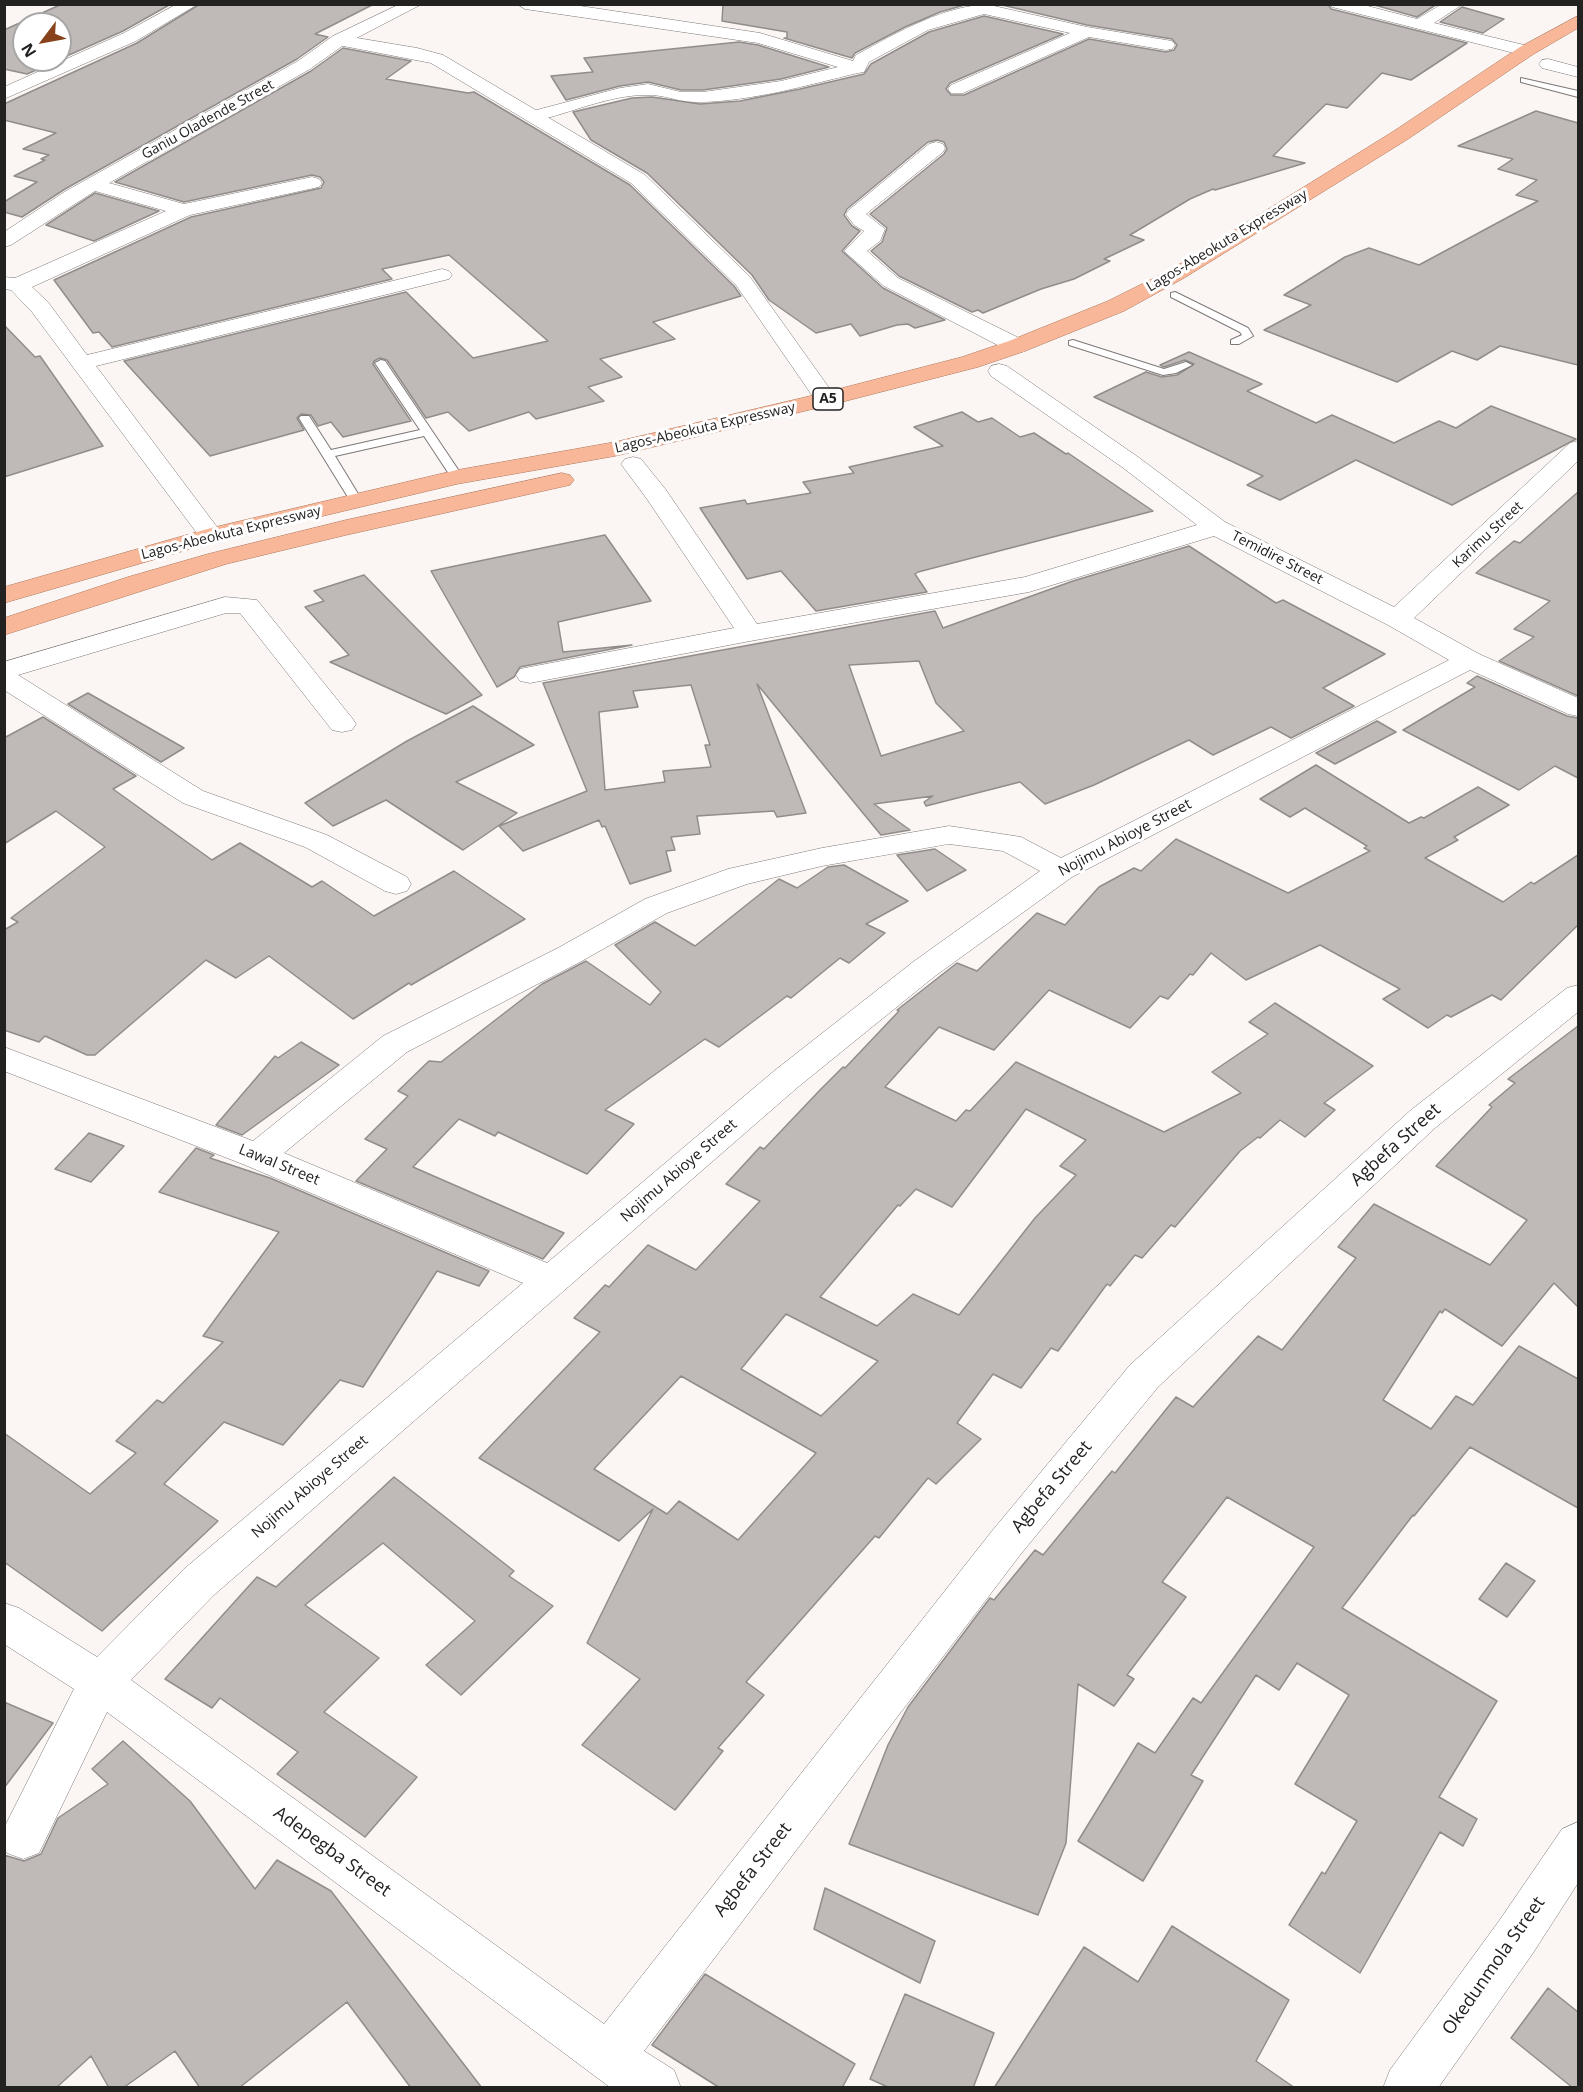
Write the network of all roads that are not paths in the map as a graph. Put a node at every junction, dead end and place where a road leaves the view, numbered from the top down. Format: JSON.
{"nodes":[{"id":1,"x":190,"y":4,"type":"edge"},
{"id":2,"x":414,"y":4,"type":"edge"},
{"id":3,"x":525,"y":4,"type":"edge"},
{"id":4,"x":1338,"y":4,"type":"edge"},
{"id":5,"x":1455,"y":4,"type":"edge"},
{"id":6,"x":986,"y":7,"type":"edge"},
{"id":7,"x":1578,"y":21,"type":"edge"},
{"id":8,"x":1418,"y":25,"type":"junction"},
{"id":9,"x":1087,"y":32,"type":"junction"},
{"id":10,"x":339,"y":40,"type":"junction"},
{"id":11,"x":1166,"y":45,"type":"dead end"},
{"id":12,"x":1578,"y":46,"type":"edge"},
{"id":13,"x":1526,"y":51,"type":"junction"},
{"id":14,"x":1548,"y":64,"type":"junction"},
{"id":15,"x":858,"y":68,"type":"junction"},
{"id":16,"x":1578,"y":72,"type":"edge"},
{"id":17,"x":1524,"y":80,"type":"junction"},
{"id":18,"x":957,"y":88,"type":"dead end"},
{"id":19,"x":1504,"y":92,"type":"dead end"},
{"id":20,"x":4,"y":94,"type":"edge"},
{"id":21,"x":1578,"y":94,"type":"edge"},
{"id":22,"x":535,"y":116,"type":"junction"},
{"id":23,"x":1466,"y":117,"type":"dead end"},
{"id":24,"x":936,"y":148,"type":"dead end"},
{"id":25,"x":312,"y":183,"type":"dead end"},
{"id":26,"x":92,"y":184,"type":"junction"},
{"id":27,"x":184,"y":210,"type":"junction"},
{"id":28,"x":4,"y":241,"type":"edge"},
{"id":29,"x":442,"y":275,"type":"dead end"},
{"id":30,"x":11,"y":284,"type":"edge"},
{"id":31,"x":1175,"y":295,"type":"junction"},
{"id":32,"x":1235,"y":342,"type":"dead end"},
{"id":33,"x":1073,"y":343,"type":"junction"},
{"id":34,"x":1017,"y":346,"type":"junction"},
{"id":35,"x":82,"y":363,"type":"junction"},
{"id":36,"x":381,"y":363,"type":"dead end"},
{"id":37,"x":1186,"y":365,"type":"dead end"},
{"id":38,"x":999,"y":371,"type":"junction"},
{"id":39,"x":826,"y":399,"type":"junction"},
{"id":40,"x":305,"y":417,"type":"dead end"},
{"id":41,"x":428,"y":432,"type":"junction"},
{"id":42,"x":1578,"y":448,"type":"edge"},
{"id":43,"x":328,"y":454,"type":"junction"},
{"id":44,"x":633,"y":464,"type":"junction"},
{"id":45,"x":457,"y":477,"type":"junction"},
{"id":46,"x":357,"y":502,"type":"junction"},
{"id":47,"x":1216,"y":527,"type":"junction"},
{"id":48,"x":211,"y":535,"type":"junction"},
{"id":49,"x":4,"y":595,"type":"edge"},
{"id":50,"x":1396,"y":620,"type":"junction"},
{"id":51,"x":4,"y":627,"type":"edge"},
{"id":52,"x":750,"y":633,"type":"junction"},
{"id":53,"x":1469,"y":660,"type":"junction"},
{"id":54,"x":4,"y":671,"type":"edge"},
{"id":55,"x":530,"y":675,"type":"dead end"},
{"id":56,"x":4,"y":678,"type":"edge"},
{"id":57,"x":1578,"y":708,"type":"edge"},
{"id":58,"x":342,"y":724,"type":"dead end"},
{"id":59,"x":1061,"y":870,"type":"junction"},
{"id":60,"x":396,"y":884,"type":"dead end"},
{"id":61,"x":1578,"y":996,"type":"edge"},
{"id":62,"x":4,"y":1058,"type":"edge"},
{"id":63,"x":257,"y":1156,"type":"junction"},
{"id":64,"x":551,"y":1280,"type":"junction"},
{"id":65,"x":4,"y":1621,"type":"edge"},
{"id":66,"x":100,"y":1682,"type":"junction"},
{"id":67,"x":23,"y":1838,"type":"dead end"},
{"id":68,"x":1578,"y":1844,"type":"edge"},
{"id":69,"x":609,"y":2057,"type":"junction"},
{"id":70,"x":656,"y":2088,"type":"edge"},
{"id":71,"x":1408,"y":2088,"type":"edge"}],
"edges":[{"from":1,"to":20,"type":"street"},
{"from":2,"to":10,"type":"street","name":"Ganiu Oladende Street"},
{"from":3,"to":15,"type":"street"},
{"from":4,"to":8,"type":"street"},
{"from":5,"to":8,"type":"street"},
{"from":6,"to":9,"type":"street"},
{"from":6,"to":15,"type":"street"},
{"from":7,"to":13,"type":"highway","name":"Lagos-Abeokuta Expressway","number":"A5"},
{"from":8,"to":13,"type":"street"},
{"from":9,"to":11,"type":"street"},
{"from":9,"to":18,"type":"street"},
{"from":10,"to":22,"type":"street"},
{"from":10,"to":26,"type":"street","name":"Ganiu Oladende Street"},
{"from":12,"to":14,"type":"highway"},
{"from":13,"to":34,"type":"highway","name":"Lagos-Abeokuta Expressway","number":"A5"},
{"from":14,"to":16,"type":"street"},
{"from":14,"to":17,"type":"highway"},
{"from":15,"to":22,"type":"street"},
{"from":17,"to":19,"type":"highway"},
{"from":17,"to":21,"type":"lane"},
{"from":22,"to":39,"type":"street"},
{"from":23,"to":31,"type":"highway","name":"Lagos-Abeokuta Expressway","number":"A5"},
{"from":24,"to":34,"type":"street"},
{"from":25,"to":27,"type":"street"},
{"from":26,"to":27,"type":"street"},
{"from":26,"to":28,"type":"street","name":"Ganiu Oladende Street"},
{"from":27,"to":30,"type":"street"},
{"from":29,"to":35,"type":"street"},
{"from":30,"to":35,"type":"street"},
{"from":31,"to":32,"type":"lane"},
{"from":31,"to":33,"type":"highway","name":"Lagos-Abeokuta Expressway","number":"A5"},
{"from":33,"to":37,"type":"lane"},
{"from":33,"to":38,"type":"highway","name":"Lagos-Abeokuta Expressway","number":"A5"},
{"from":34,"to":39,"type":"highway","name":"Lagos-Abeokuta Expressway","number":"A5"},
{"from":35,"to":48,"type":"street"},
{"from":36,"to":41,"type":"lane"},
{"from":38,"to":44,"type":"highway","name":"Lagos-Abeokuta Expressway","number":"A5"},
{"from":38,"to":47,"type":"street","name":"Temidire Street"},
{"from":39,"to":45,"type":"highway","name":"Lagos-Abeokuta Expressway","number":"A5"},
{"from":40,"to":43,"type":"lane"},
{"from":41,"to":43,"type":"lane"},
{"from":41,"to":45,"type":"lane"},
{"from":42,"to":50,"type":"street","name":"Karimu Street"},
{"from":43,"to":46,"type":"lane"},
{"from":44,"to":51,"type":"highway","name":"Lagos-Abeokuta Expressway","number":"A5"},
{"from":44,"to":52,"type":"street"},
{"from":45,"to":46,"type":"highway","name":"Lagos-Abeokuta Expressway","number":"A5"},
{"from":46,"to":48,"type":"highway","name":"Lagos-Abeokuta Expressway","number":"A5"},
{"from":47,"to":50,"type":"street","name":"Temidire Street"},
{"from":47,"to":52,"type":"street"},
{"from":48,"to":49,"type":"highway","name":"Lagos-Abeokuta Expressway","number":"A5"},
{"from":50,"to":53,"type":"street","name":"Temidire Street"},
{"from":52,"to":55,"type":"street"},
{"from":53,"to":57,"type":"street","name":"Temidire Street"},
{"from":53,"to":59,"type":"street","name":"Nojimu Abioye Street"},
{"from":54,"to":58,"type":"street"},
{"from":56,"to":60,"type":"street"},
{"from":59,"to":63,"type":"street"},
{"from":59,"to":64,"type":"street","name":"Nojimu Abioye Street"},
{"from":61,"to":69,"type":"street","name":"Agbefa Street"},
{"from":62,"to":63,"type":"street","name":"Lawal Street"},
{"from":63,"to":64,"type":"street","name":"Lawal Street"},
{"from":64,"to":66,"type":"street","name":"Nojimu Abioye Street"},
{"from":65,"to":66,"type":"street","name":"Adepegba Street"},
{"from":66,"to":67,"type":"street","name":"Nojimu Abioye Street"},
{"from":66,"to":69,"type":"street","name":"Adepegba Street"},
{"from":68,"to":71,"type":"street","name":"Okedunmola Street"},
{"from":69,"to":70,"type":"street","name":"Adepegba Street"}]}
